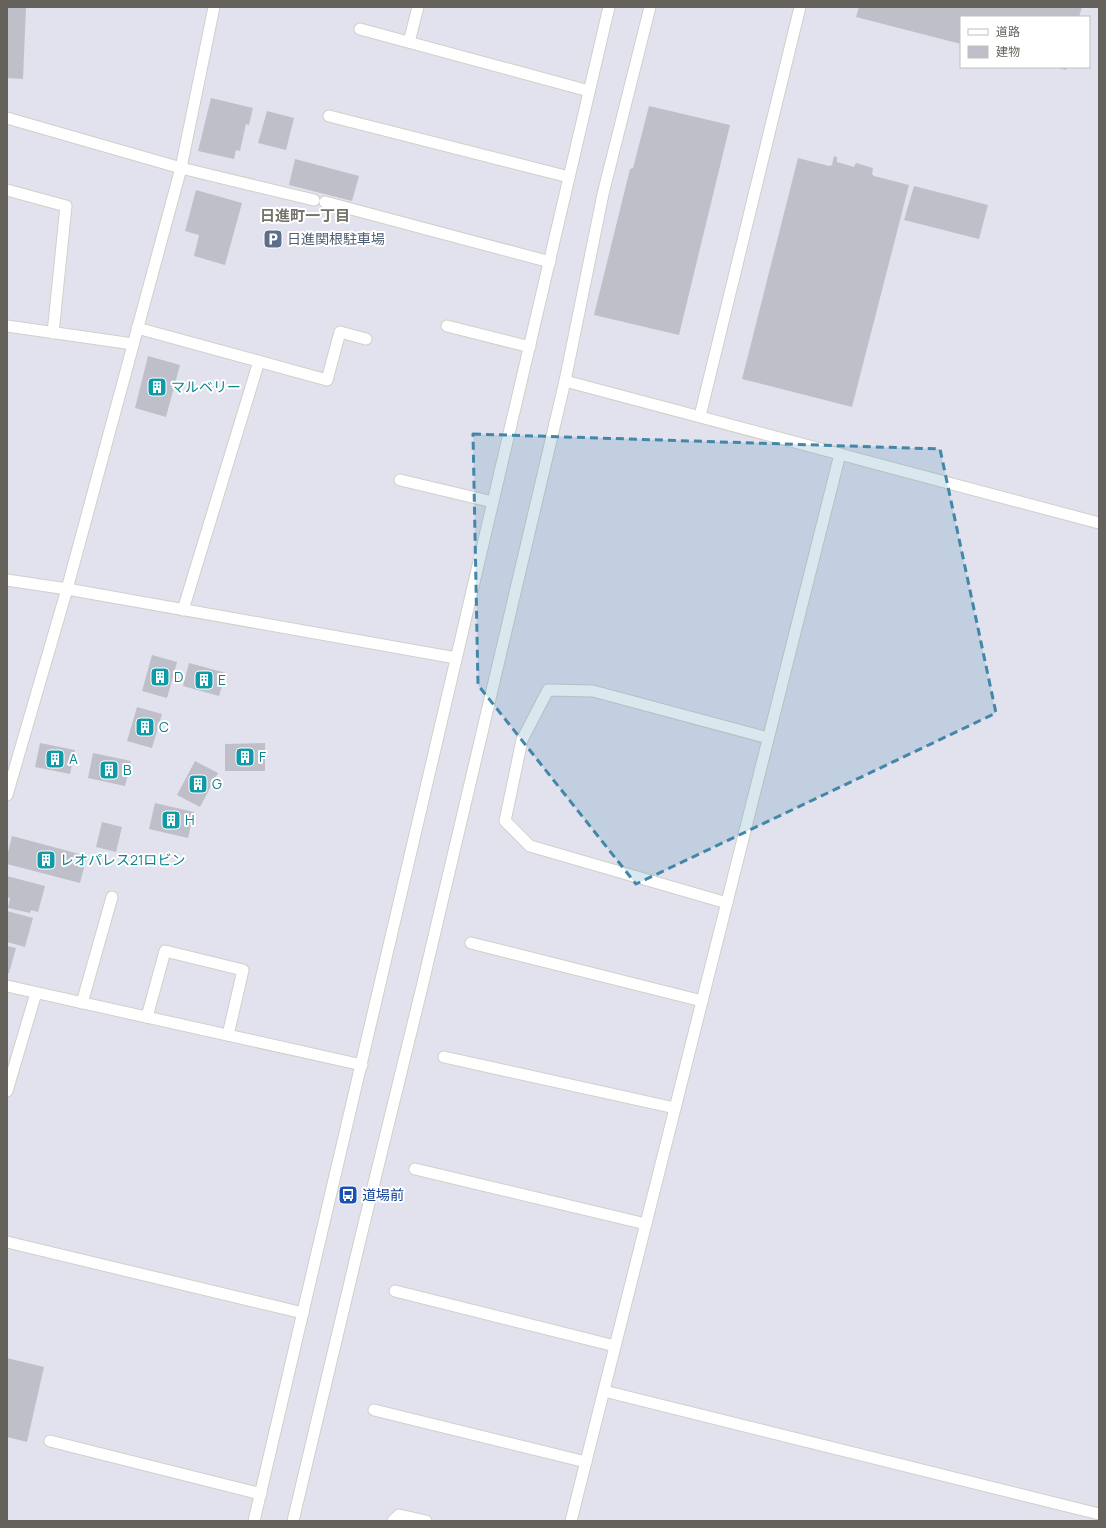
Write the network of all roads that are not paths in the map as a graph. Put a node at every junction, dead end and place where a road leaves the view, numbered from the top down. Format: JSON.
{"nodes":[{"id":1,"x":214,"y":7,"type":"edge"},
{"id":2,"x":418,"y":7,"type":"edge"},
{"id":3,"x":609,"y":7,"type":"edge"},
{"id":4,"x":650,"y":7,"type":"edge"},
{"id":5,"x":800,"y":7,"type":"edge"},
{"id":6,"x":360,"y":29,"type":"dead end"},
{"id":7,"x":409,"y":42,"type":"junction"},
{"id":8,"x":589,"y":91,"type":"junction"},
{"id":9,"x":329,"y":116,"type":"dead end"},
{"id":10,"x":7,"y":118,"type":"edge"},
{"id":11,"x":181,"y":168,"type":"junction"},
{"id":12,"x":569,"y":177,"type":"junction"},
{"id":13,"x":7,"y":190,"type":"edge"},
{"id":14,"x":550,"y":262,"type":"junction"},
{"id":15,"x":7,"y":326,"type":"edge"},
{"id":16,"x":447,"y":326,"type":"dead end"},
{"id":17,"x":137,"y":328,"type":"junction"},
{"id":18,"x":53,"y":333,"type":"junction"},
{"id":19,"x":366,"y":339,"type":"dead end"},
{"id":20,"x":133,"y":344,"type":"junction"},
{"id":21,"x":530,"y":347,"type":"junction"},
{"id":22,"x":259,"y":361,"type":"junction"},
{"id":23,"x":566,"y":381,"type":"junction"},
{"id":24,"x":700,"y":416,"type":"junction"},
{"id":25,"x":840,"y":454,"type":"junction"},
{"id":26,"x":400,"y":480,"type":"dead end"},
{"id":27,"x":493,"y":502,"type":"junction"},
{"id":28,"x":1099,"y":523,"type":"edge"},
{"id":29,"x":7,"y":580,"type":"edge"},
{"id":30,"x":67,"y":589,"type":"junction"},
{"id":31,"x":183,"y":610,"type":"junction"},
{"id":32,"x":456,"y":658,"type":"junction"},
{"id":33,"x":768,"y":738,"type":"junction"},
{"id":34,"x":7,"y":795,"type":"edge"},
{"id":35,"x":112,"y":897,"type":"dead end"},
{"id":36,"x":727,"y":903,"type":"junction"},
{"id":37,"x":471,"y":943,"type":"dead end"},
{"id":38,"x":7,"y":986,"type":"edge"},
{"id":39,"x":36,"y":993,"type":"junction"},
{"id":40,"x":702,"y":1001,"type":"junction"},
{"id":41,"x":82,"y":1003,"type":"junction"},
{"id":42,"x":147,"y":1017,"type":"junction"},
{"id":43,"x":228,"y":1035,"type":"junction"},
{"id":44,"x":444,"y":1057,"type":"dead end"},
{"id":45,"x":362,"y":1065,"type":"junction"},
{"id":46,"x":7,"y":1091,"type":"edge"},
{"id":47,"x":675,"y":1108,"type":"junction"},
{"id":48,"x":415,"y":1169,"type":"dead end"},
{"id":49,"x":646,"y":1224,"type":"junction"},
{"id":50,"x":7,"y":1242,"type":"edge"},
{"id":51,"x":395,"y":1291,"type":"dead end"},
{"id":52,"x":303,"y":1313,"type":"junction"},
{"id":53,"x":615,"y":1346,"type":"junction"},
{"id":54,"x":604,"y":1391,"type":"junction"},
{"id":55,"x":374,"y":1410,"type":"dead end"},
{"id":56,"x":50,"y":1441,"type":"dead end"},
{"id":57,"x":586,"y":1462,"type":"junction"},
{"id":58,"x":261,"y":1494,"type":"junction"},
{"id":59,"x":1099,"y":1514,"type":"edge"},
{"id":60,"x":254,"y":1521,"type":"edge"},
{"id":61,"x":293,"y":1521,"type":"edge"},
{"id":62,"x":393,"y":1521,"type":"edge"},
{"id":63,"x":426,"y":1521,"type":"edge"},
{"id":64,"x":571,"y":1521,"type":"edge"}],
"edges":[{"from":1,"to":11,"type":"street"},
{"from":2,"to":7,"type":"street"},
{"from":3,"to":8,"type":"street"},
{"from":4,"to":23,"type":"street"},
{"from":5,"to":24,"type":"street"},
{"from":6,"to":7,"type":"street"},
{"from":7,"to":8,"type":"street"},
{"from":8,"to":12,"type":"street"},
{"from":9,"to":12,"type":"street"},
{"from":10,"to":11,"type":"street"},
{"from":11,"to":14,"type":"street"},
{"from":11,"to":17,"type":"street"},
{"from":12,"to":14,"type":"street"},
{"from":13,"to":18,"type":"street"},
{"from":14,"to":21,"type":"street"},
{"from":15,"to":18,"type":"street"},
{"from":16,"to":21,"type":"street"},
{"from":17,"to":20,"type":"street"},
{"from":17,"to":22,"type":"street"},
{"from":18,"to":20,"type":"street"},
{"from":19,"to":22,"type":"street"},
{"from":20,"to":30,"type":"street"},
{"from":21,"to":27,"type":"street"},
{"from":22,"to":31,"type":"street"},
{"from":23,"to":24,"type":"street"},
{"from":23,"to":61,"type":"street"},
{"from":24,"to":25,"type":"street"},
{"from":25,"to":28,"type":"street"},
{"from":25,"to":33,"type":"street"},
{"from":26,"to":27,"type":"street"},
{"from":27,"to":32,"type":"street"},
{"from":29,"to":30,"type":"street"},
{"from":30,"to":31,"type":"street"},
{"from":30,"to":34,"type":"street"},
{"from":31,"to":32,"type":"street"},
{"from":32,"to":45,"type":"street"},
{"from":33,"to":36,"type":"street"},
{"from":33,"to":36,"type":"street"},
{"from":35,"to":41,"type":"street"},
{"from":36,"to":40,"type":"street"},
{"from":37,"to":40,"type":"street"},
{"from":38,"to":39,"type":"street"},
{"from":39,"to":41,"type":"street"},
{"from":39,"to":46,"type":"street"},
{"from":40,"to":47,"type":"street"},
{"from":41,"to":42,"type":"street"},
{"from":42,"to":43,"type":"street"},
{"from":42,"to":43,"type":"street"},
{"from":43,"to":45,"type":"street"},
{"from":44,"to":47,"type":"street"},
{"from":45,"to":52,"type":"street"},
{"from":47,"to":49,"type":"street"},
{"from":48,"to":49,"type":"street"},
{"from":49,"to":53,"type":"street"},
{"from":50,"to":52,"type":"street"},
{"from":51,"to":53,"type":"street"},
{"from":52,"to":58,"type":"street"},
{"from":53,"to":54,"type":"street"},
{"from":54,"to":57,"type":"street"},
{"from":54,"to":59,"type":"street"},
{"from":55,"to":57,"type":"street"},
{"from":56,"to":58,"type":"street"},
{"from":57,"to":64,"type":"street"},
{"from":58,"to":60,"type":"street"},
{"from":62,"to":63,"type":"street"}]}
